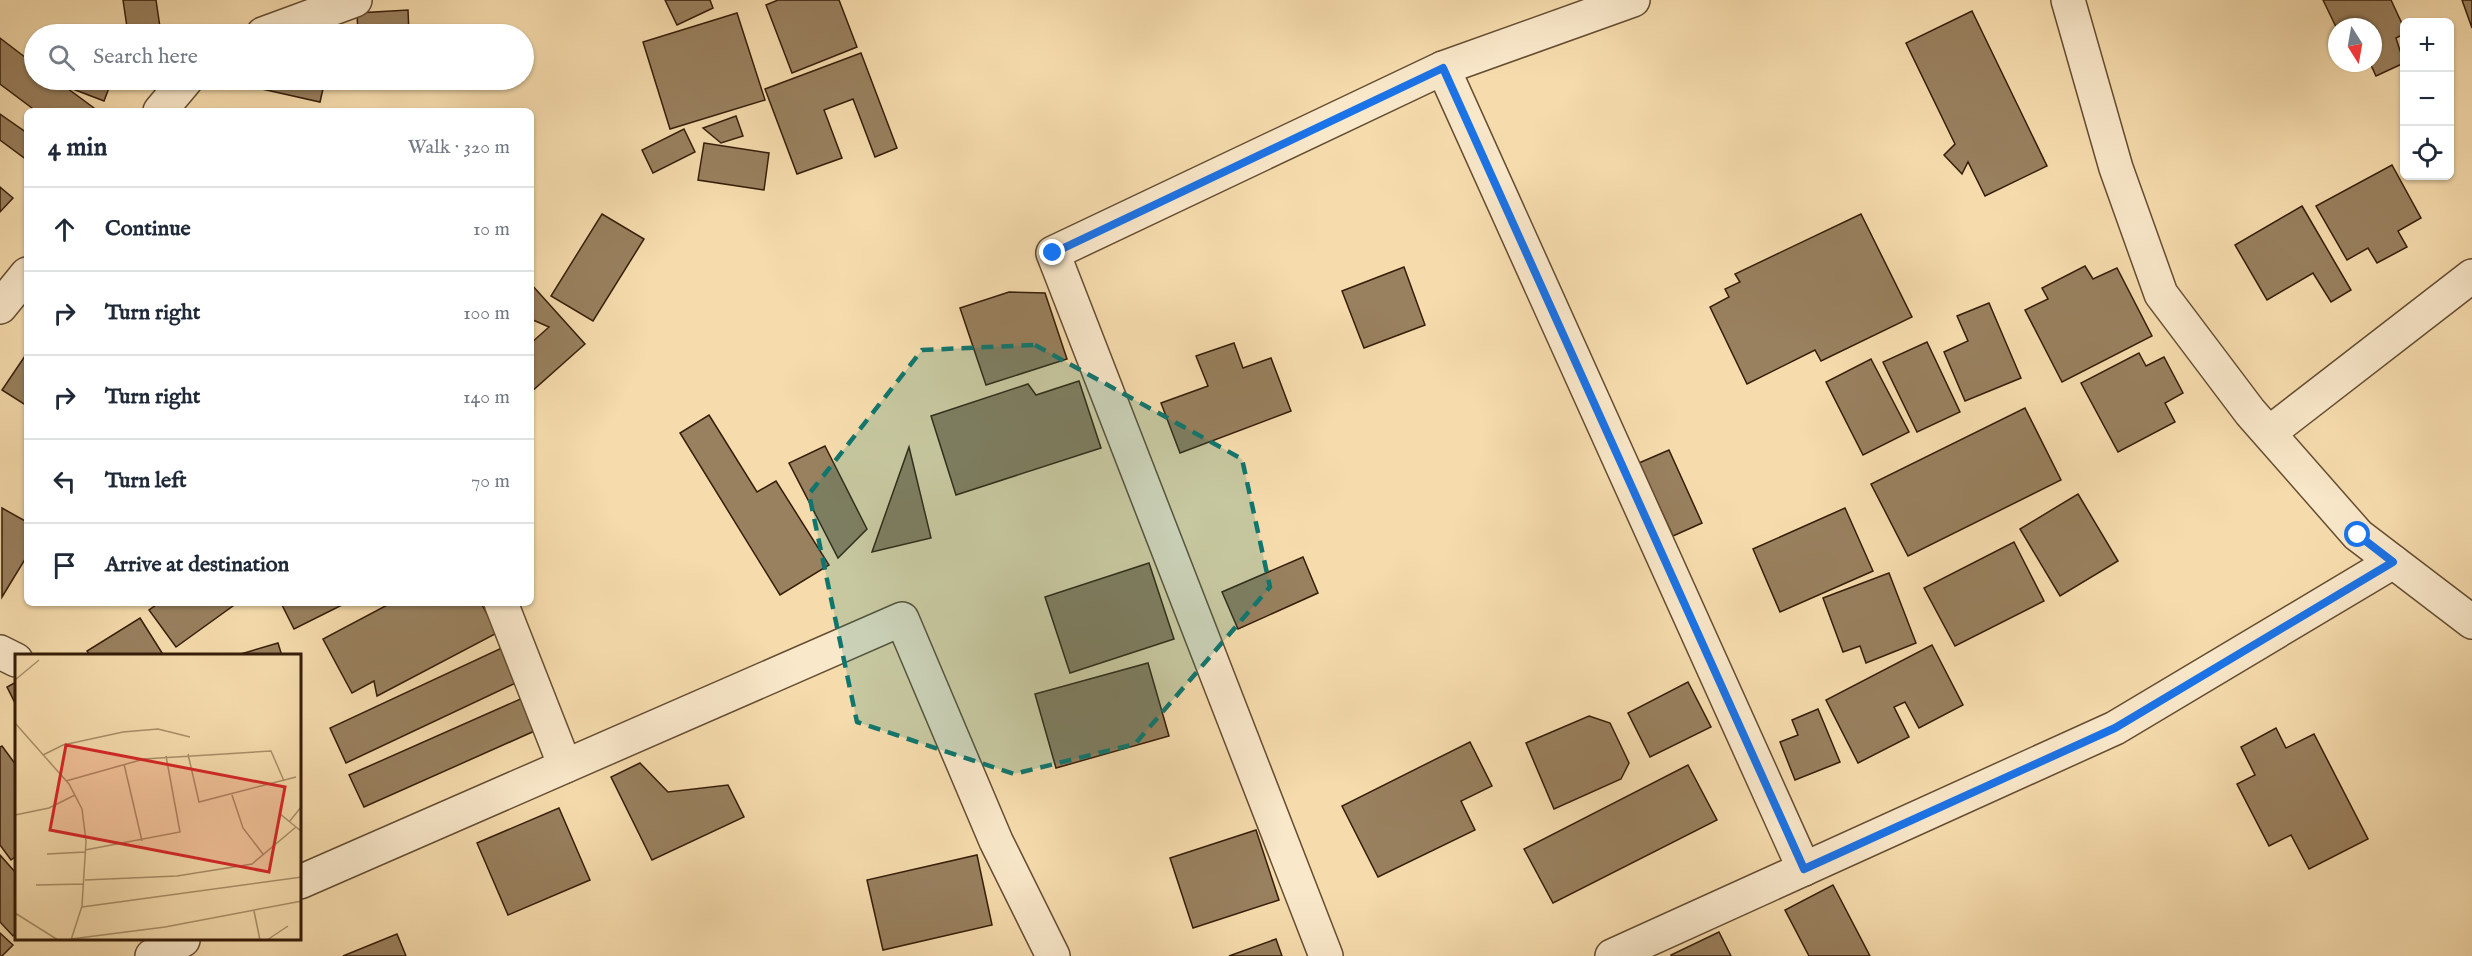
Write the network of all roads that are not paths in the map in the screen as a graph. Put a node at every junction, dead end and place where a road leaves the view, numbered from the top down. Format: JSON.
{"nodes":[{"id":1,"x":355,"y":0,"type":"edge"},
{"id":2,"x":1633,"y":0,"type":"edge"},
{"id":3,"x":2068,"y":0,"type":"edge"},
{"id":4,"x":290,"y":24,"type":"edge"},
{"id":5,"x":1443,"y":68,"type":"junction"},
{"id":6,"x":178,"y":90,"type":"edge"},
{"id":7,"x":163,"y":108,"type":"edge"},
{"id":8,"x":2472,"y":276,"type":"edge"},
{"id":9,"x":24,"y":278,"type":"edge"},
{"id":10,"x":0,"y":307,"type":"edge"},
{"id":11,"x":2269,"y":433,"type":"junction"},
{"id":12,"x":2393,"y":562,"type":"junction"},
{"id":13,"x":502,"y":606,"type":"edge"},
{"id":14,"x":2472,"y":622,"type":"edge"},
{"id":15,"x":0,"y":652,"type":"edge"},
{"id":16,"x":15,"y":660,"type":"edge"},
{"id":17,"x":565,"y":766,"type":"junction"},
{"id":18,"x":1804,"y":869,"type":"junction"},
{"id":19,"x":302,"y":881,"type":"edge"},
{"id":20,"x":179,"y":941,"type":"edge"},
{"id":21,"x":152,"y":956,"type":"edge"},
{"id":22,"x":1053,"y":956,"type":"edge"},
{"id":23,"x":1326,"y":956,"type":"edge"},
{"id":24,"x":1612,"y":956,"type":"edge"}],
"edges":[{"from":1,"to":4,"type":"street"},
{"from":2,"to":5,"type":"street"},
{"from":3,"to":11,"type":"street"},
{"from":5,"to":18,"type":"street"},
{"from":5,"to":23,"type":"street"},
{"from":6,"to":7,"type":"street"},
{"from":8,"to":11,"type":"street"},
{"from":9,"to":10,"type":"street"},
{"from":11,"to":12,"type":"street"},
{"from":12,"to":14,"type":"street"},
{"from":12,"to":18,"type":"street"},
{"from":13,"to":17,"type":"street"},
{"from":15,"to":16,"type":"street"},
{"from":17,"to":19,"type":"street"},
{"from":17,"to":22,"type":"street"},
{"from":18,"to":24,"type":"street"},
{"from":20,"to":21,"type":"street"}]}
